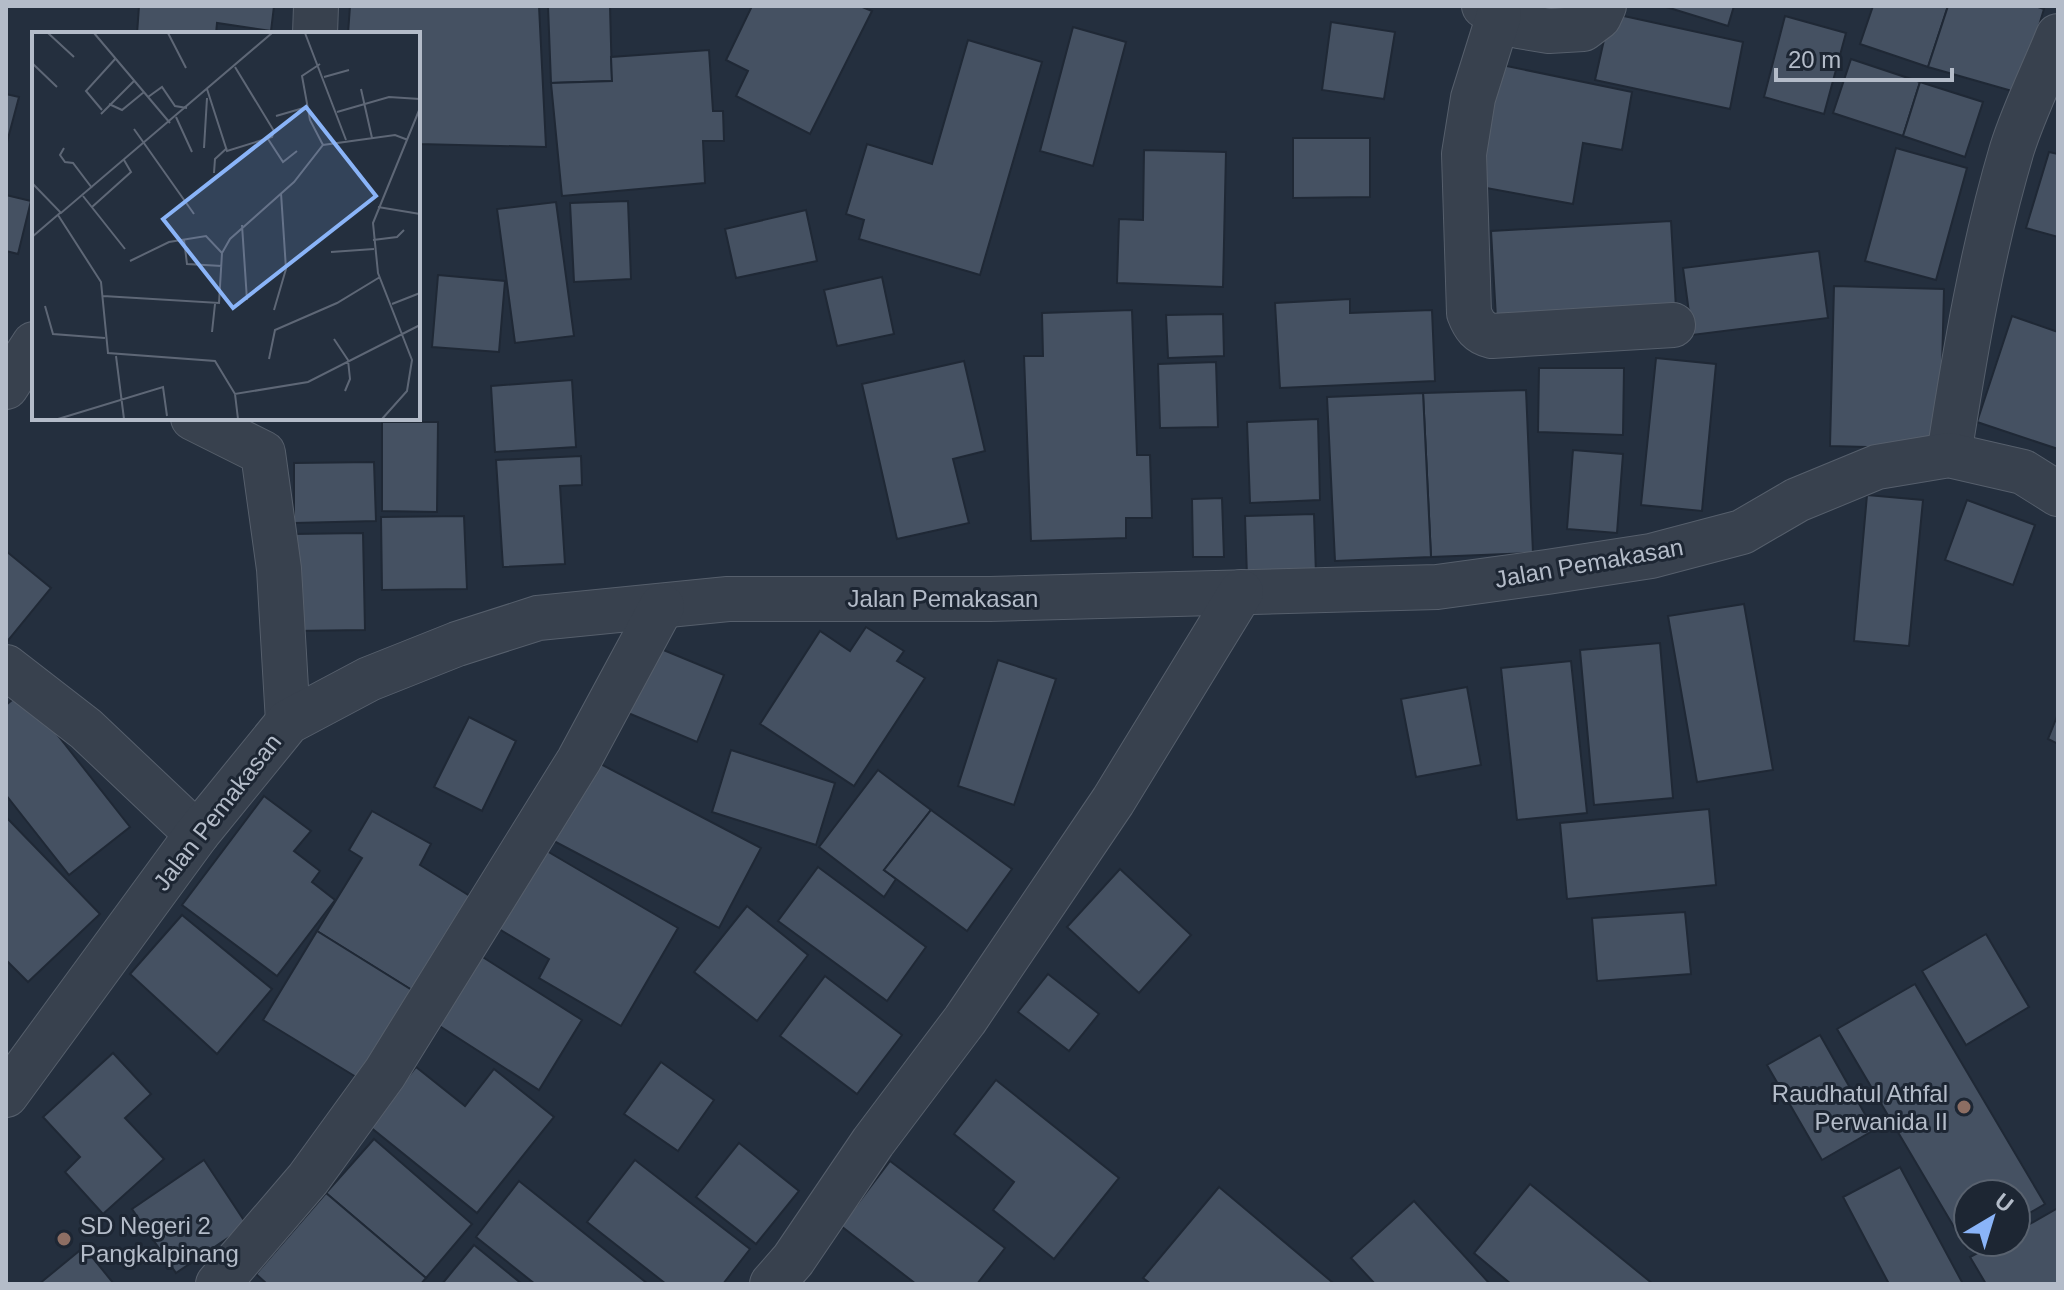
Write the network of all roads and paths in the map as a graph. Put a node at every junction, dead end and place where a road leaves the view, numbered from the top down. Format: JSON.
{"nodes":[{"id":1,"x":316,"y":6,"type":"edge"},
{"id":2,"x":1604,"y":6,"type":"edge"},
{"id":3,"x":1491,"y":11,"type":"edge"},
{"id":4,"x":315,"y":32,"type":"edge"},
{"id":5,"x":2058,"y":36,"type":"edge"},
{"id":6,"x":6,"y":324,"type":"edge"},
{"id":7,"x":1673,"y":325,"type":"dead end"},
{"id":8,"x":32,"y":341,"type":"edge"},
{"id":9,"x":32,"y":345,"type":"edge"},
{"id":10,"x":6,"y":387,"type":"edge"},
{"id":11,"x":197,"y":420,"type":"edge"},
{"id":12,"x":1949,"y":455,"type":"junction"},
{"id":13,"x":2058,"y":494,"type":"edge"},
{"id":14,"x":1241,"y":592,"type":"junction"},
{"id":15,"x":662,"y":606,"type":"junction"},
{"id":16,"x":6,"y":667,"type":"edge"},
{"id":17,"x":288,"y":722,"type":"junction"},
{"id":18,"x":197,"y":834,"type":"junction"},
{"id":19,"x":6,"y":1095,"type":"edge"},
{"id":20,"x":218,"y":1284,"type":"edge"},
{"id":21,"x":772,"y":1284,"type":"edge"}],
"edges":[{"from":1,"to":4,"type":"street"},
{"from":2,"to":3,"type":"street"},
{"from":3,"to":7,"type":"street"},
{"from":5,"to":12,"type":"street"},
{"from":6,"to":8,"type":"street"},
{"from":9,"to":10,"type":"street"},
{"from":11,"to":17,"type":"street"},
{"from":12,"to":13,"type":"street","name":"Jalan Pemakasan"},
{"from":12,"to":14,"type":"street","name":"Jalan Pemakasan"},
{"from":14,"to":15,"type":"street","name":"Jalan Pemakasan"},
{"from":14,"to":21,"type":"street"},
{"from":15,"to":17,"type":"street","name":"Jalan Pemakasan"},
{"from":15,"to":20,"type":"street"},
{"from":16,"to":18,"type":"street"},
{"from":17,"to":18,"type":"street","name":"Jalan Pemakasan"},
{"from":18,"to":19,"type":"street","name":"Jalan Pemakasan"}]}
